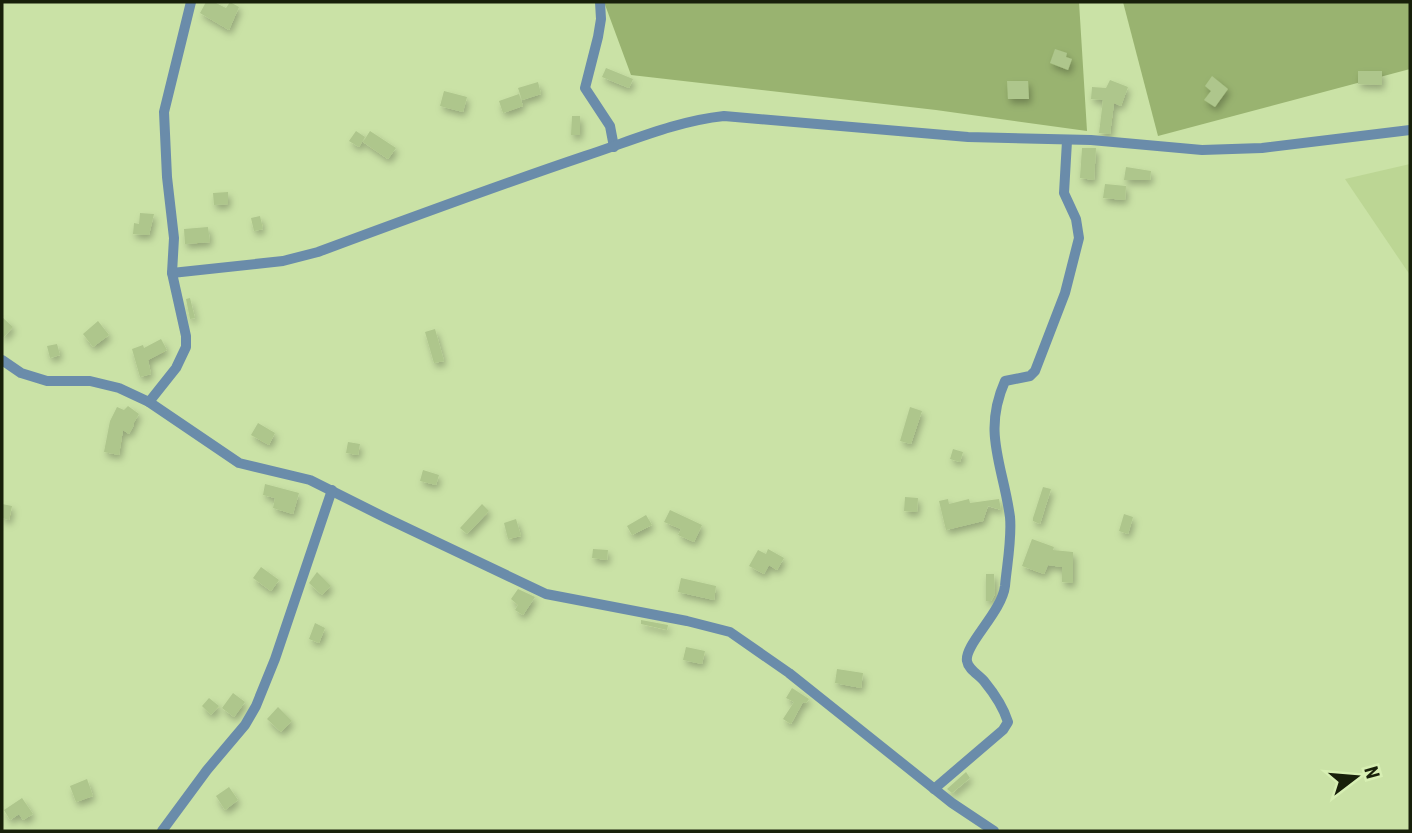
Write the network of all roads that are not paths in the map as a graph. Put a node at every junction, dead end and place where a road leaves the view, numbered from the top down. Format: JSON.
{"nodes":[{"id":1,"x":191,"y":2,"type":"edge"},
{"id":2,"x":600,"y":2,"type":"edge"},
{"id":3,"x":1410,"y":130,"type":"edge"},
{"id":4,"x":1067,"y":141,"type":"junction"},
{"id":5,"x":614,"y":147,"type":"junction"},
{"id":6,"x":172,"y":273,"type":"junction"},
{"id":7,"x":2,"y":360,"type":"edge"},
{"id":8,"x":149,"y":402,"type":"junction"},
{"id":9,"x":332,"y":490,"type":"junction"},
{"id":10,"x":934,"y":789,"type":"junction"},
{"id":11,"x":162,"y":831,"type":"edge"},
{"id":12,"x":994,"y":831,"type":"edge"}],
"edges":[{"from":1,"to":6,"type":"street"},
{"from":2,"to":5,"type":"street"},
{"from":3,"to":4,"type":"street"},
{"from":4,"to":5,"type":"street"},
{"from":4,"to":10,"type":"street"},
{"from":5,"to":6,"type":"street"},
{"from":6,"to":8,"type":"street"},
{"from":7,"to":8,"type":"street"},
{"from":8,"to":9,"type":"street"},
{"from":9,"to":10,"type":"street"},
{"from":9,"to":11,"type":"street"},
{"from":10,"to":12,"type":"street"}]}
